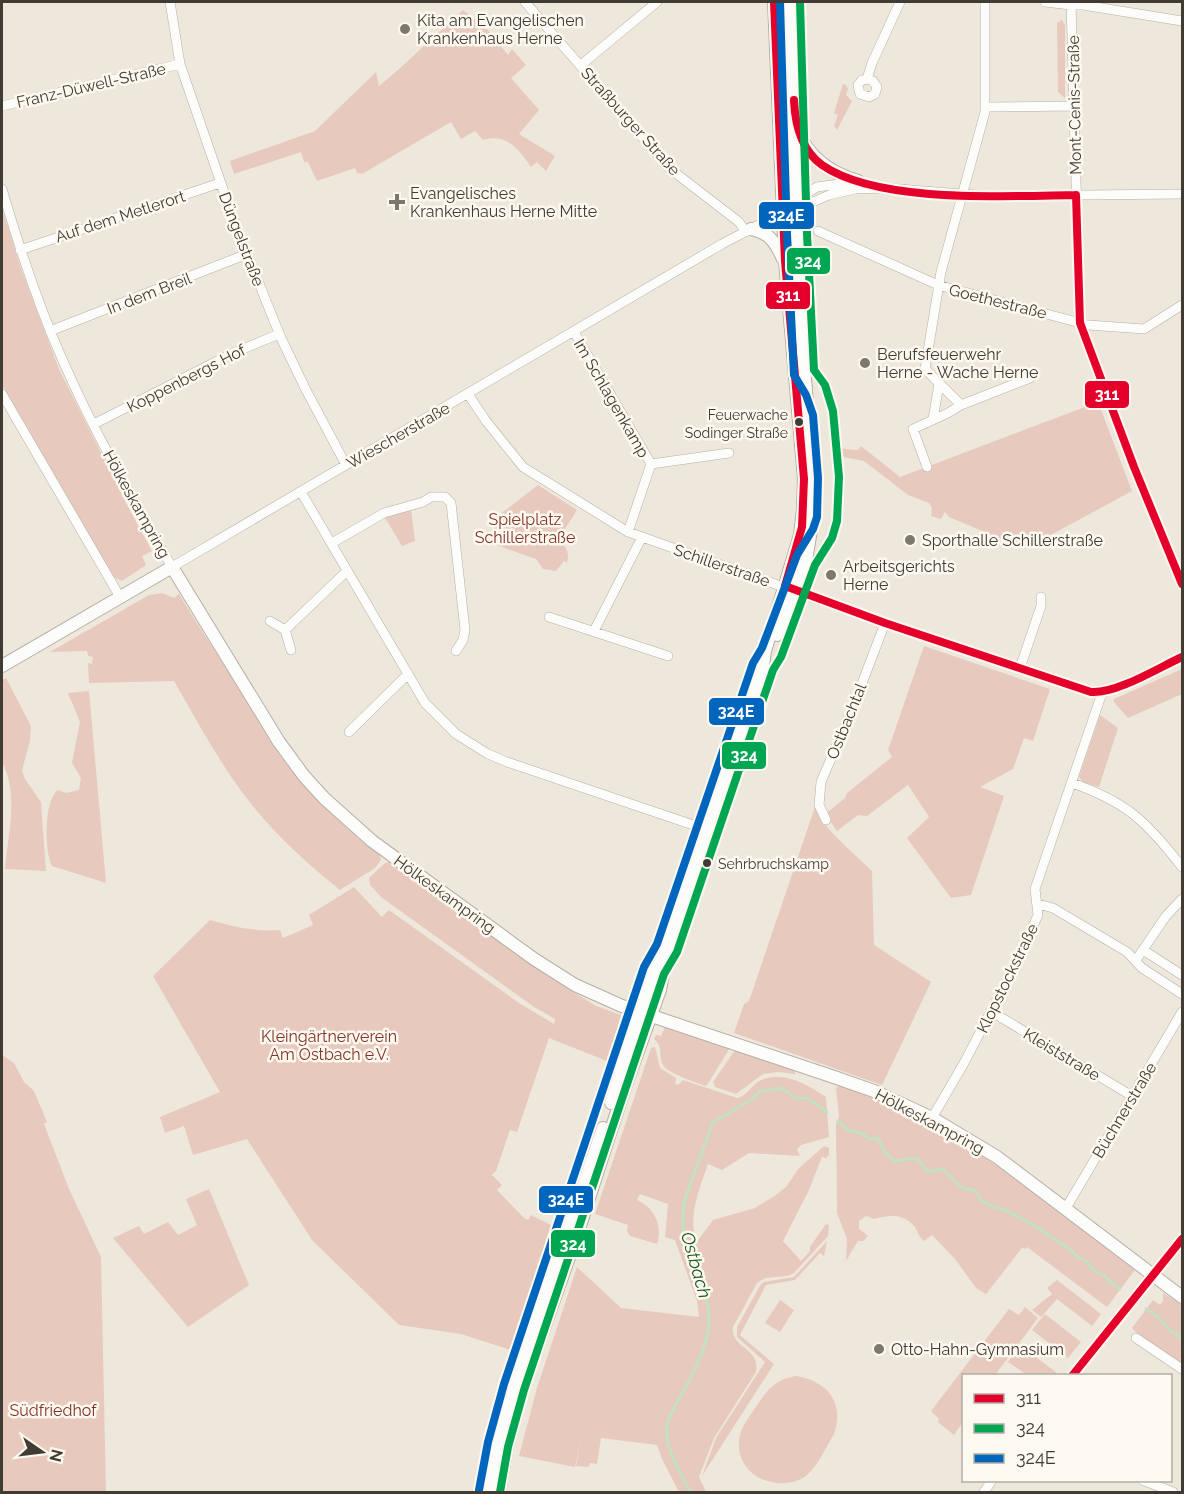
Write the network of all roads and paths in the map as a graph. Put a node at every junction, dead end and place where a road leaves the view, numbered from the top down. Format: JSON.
{"nodes":[{"id":1,"x":170,"y":2,"type":"edge"},
{"id":2,"x":525,"y":2,"type":"edge"},
{"id":3,"x":657,"y":2,"type":"edge"},
{"id":4,"x":774,"y":2,"type":"edge"},
{"id":5,"x":790,"y":2,"type":"edge"},
{"id":6,"x":900,"y":2,"type":"edge"},
{"id":7,"x":985,"y":2,"type":"edge"},
{"id":8,"x":1045,"y":2,"type":"edge"},
{"id":9,"x":1071,"y":3,"type":"edge"},
{"id":10,"x":1182,"y":21,"type":"edge"},
{"id":11,"x":180,"y":64,"type":"junction"},
{"id":12,"x":581,"y":65,"type":"junction"},
{"id":13,"x":867,"y":79,"type":"dead end"},
{"id":14,"x":2,"y":106,"type":"edge"},
{"id":15,"x":1075,"y":106,"type":"junction"},
{"id":16,"x":986,"y":107,"type":"junction"},
{"id":17,"x":795,"y":126,"type":"junction"},
{"id":18,"x":858,"y":181,"type":"junction"},
{"id":19,"x":220,"y":183,"type":"junction"},
{"id":20,"x":886,"y":188,"type":"junction"},
{"id":21,"x":2,"y":189,"type":"edge"},
{"id":22,"x":1182,"y":194,"type":"edge"},
{"id":23,"x":962,"y":195,"type":"junction"},
{"id":24,"x":1076,"y":195,"type":"junction"},
{"id":25,"x":796,"y":204,"type":"junction"},
{"id":26,"x":783,"y":212,"type":"junction"},
{"id":27,"x":748,"y":231,"type":"junction"},
{"id":28,"x":818,"y":231,"type":"dead end"},
{"id":29,"x":20,"y":250,"type":"junction"},
{"id":30,"x":247,"y":254,"type":"junction"},
{"id":31,"x":785,"y":261,"type":"junction"},
{"id":32,"x":938,"y":285,"type":"junction"},
{"id":33,"x":1182,"y":305,"type":"edge"},
{"id":34,"x":1080,"y":323,"type":"junction"},
{"id":35,"x":50,"y":331,"type":"junction"},
{"id":36,"x":574,"y":332,"type":"junction"},
{"id":37,"x":279,"y":334,"type":"junction"},
{"id":38,"x":1030,"y":378,"type":"dead end"},
{"id":39,"x":939,"y":384,"type":"junction"},
{"id":40,"x":2,"y":393,"type":"edge"},
{"id":41,"x":468,"y":394,"type":"junction"},
{"id":42,"x":961,"y":405,"type":"junction"},
{"id":43,"x":933,"y":419,"type":"junction"},
{"id":44,"x":94,"y":424,"type":"junction"},
{"id":45,"x":729,"y":453,"type":"dead end"},
{"id":46,"x":651,"y":464,"type":"junction"},
{"id":47,"x":346,"y":465,"type":"junction"},
{"id":48,"x":927,"y":467,"type":"dead end"},
{"id":49,"x":301,"y":492,"type":"junction"},
{"id":50,"x":628,"y":532,"type":"junction"},
{"id":51,"x":642,"y":537,"type":"junction"},
{"id":52,"x":332,"y":543,"type":"junction"},
{"id":53,"x":172,"y":567,"type":"junction"},
{"id":54,"x":347,"y":570,"type":"junction"},
{"id":55,"x":1182,"y":584,"type":"edge"},
{"id":56,"x":790,"y":588,"type":"junction"},
{"id":57,"x":120,"y":597,"type":"junction"},
{"id":58,"x":1041,"y":597,"type":"dead end"},
{"id":59,"x":549,"y":617,"type":"dead end"},
{"id":60,"x":270,"y":621,"type":"dead end"},
{"id":61,"x":885,"y":623,"type":"junction"},
{"id":62,"x":285,"y":630,"type":"junction"},
{"id":63,"x":594,"y":631,"type":"junction"},
{"id":64,"x":291,"y":650,"type":"dead end"},
{"id":65,"x":456,"y":651,"type":"dead end"},
{"id":66,"x":668,"y":656,"type":"dead end"},
{"id":67,"x":1182,"y":657,"type":"edge"},
{"id":68,"x":2,"y":666,"type":"edge"},
{"id":69,"x":1020,"y":668,"type":"junction"},
{"id":70,"x":408,"y":674,"type":"junction"},
{"id":71,"x":1102,"y":693,"type":"junction"},
{"id":72,"x":349,"y":732,"type":"dead end"},
{"id":73,"x":1072,"y":783,"type":"junction"},
{"id":74,"x":825,"y":820,"type":"dead end"},
{"id":75,"x":708,"y":830,"type":"junction"},
{"id":76,"x":1182,"y":867,"type":"edge"},
{"id":77,"x":1182,"y":899,"type":"edge"},
{"id":78,"x":1038,"y":904,"type":"junction"},
{"id":79,"x":1143,"y":950,"type":"junction"},
{"id":80,"x":1136,"y":960,"type":"junction"},
{"id":81,"x":1182,"y":975,"type":"edge"},
{"id":82,"x":1182,"y":994,"type":"edge"},
{"id":83,"x":992,"y":1012,"type":"junction"},
{"id":84,"x":1182,"y":1012,"type":"edge"},
{"id":85,"x":645,"y":1014,"type":"junction"},
{"id":86,"x":1132,"y":1096,"type":"junction"},
{"id":87,"x":932,"y":1118,"type":"junction"},
{"id":88,"x":1066,"y":1208,"type":"junction"},
{"id":89,"x":1182,"y":1239,"type":"edge"},
{"id":90,"x":1153,"y":1275,"type":"junction"},
{"id":91,"x":1182,"y":1297,"type":"edge"},
{"id":92,"x":1136,"y":1338,"type":"dead end"},
{"id":93,"x":1182,"y":1369,"type":"edge"},
{"id":94,"x":1074,"y":1374,"type":"edge"},
{"id":95,"x":1147,"y":1482,"type":"edge"},
{"id":96,"x":489,"y":1492,"type":"edge"},
{"id":97,"x":499,"y":1492,"type":"edge"},
{"id":98,"x":1173,"y":1492,"type":"edge"}],
"edges":[{"from":1,"to":11,"type":"street","name":"Düngelstraße"},
{"from":2,"to":12,"type":"street","name":"Straßburger Straße"},
{"from":3,"to":12,"type":"street"},
{"from":4,"to":26,"type":"main road"},
{"from":5,"to":17,"type":"main road"},
{"from":6,"to":13,"type":"street"},
{"from":7,"to":16,"type":"street"},
{"from":8,"to":9,"type":"street"},
{"from":9,"to":10,"type":"street"},
{"from":9,"to":15,"type":"street","name":"Mont-Cenis-Straße"},
{"from":11,"to":14,"type":"street","name":"Franz-Düwell-Straße"},
{"from":11,"to":19,"type":"street","name":"Düngelstraße"},
{"from":12,"to":27,"type":"street","name":"Straßburger Straße"},
{"from":15,"to":16,"type":"street"},
{"from":15,"to":24,"type":"street","name":"Mont-Cenis-Straße"},
{"from":16,"to":23,"type":"street"},
{"from":17,"to":18,"type":"main road"},
{"from":17,"to":25,"type":"main road"},
{"from":18,"to":20,"type":"street"},
{"from":18,"to":25,"type":"street"},
{"from":19,"to":29,"type":"street","name":"Auf dem Metlerort"},
{"from":19,"to":30,"type":"street","name":"Düngelstraße"},
{"from":20,"to":23,"type":"street"},
{"from":20,"to":25,"type":"street"},
{"from":21,"to":29,"type":"street","name":"Hölkeskampring"},
{"from":22,"to":24,"type":"street"},
{"from":23,"to":24,"type":"street"},
{"from":23,"to":32,"type":"street"},
{"from":24,"to":34,"type":"street","name":"Mont-Cenis-Straße"},
{"from":25,"to":26,"type":"street","name":"Wiescherstraße"},
{"from":25,"to":56,"type":"main road"},
{"from":26,"to":27,"type":"street","name":"Wiescherstraße"},
{"from":26,"to":31,"type":"main road"},
{"from":27,"to":31,"type":"main road"},
{"from":27,"to":36,"type":"street","name":"Wiescherstraße"},
{"from":28,"to":32,"type":"street","name":"Goethestraße"},
{"from":29,"to":35,"type":"street","name":"Hölkeskampring"},
{"from":30,"to":35,"type":"street","name":"In dem Breil"},
{"from":30,"to":37,"type":"street","name":"Düngelstraße"},
{"from":31,"to":56,"type":"main road"},
{"from":32,"to":34,"type":"street","name":"Goethestraße"},
{"from":32,"to":39,"type":"street"},
{"from":33,"to":34,"type":"street","name":"Goethestraße"},
{"from":34,"to":55,"type":"street","name":"Mont-Cenis-Straße"},
{"from":35,"to":44,"type":"street","name":"Hölkeskampring"},
{"from":36,"to":41,"type":"street","name":"Wiescherstraße"},
{"from":36,"to":46,"type":"street","name":"Im Schlagenkamp"},
{"from":37,"to":44,"type":"street","name":"Koppenbergs Hof"},
{"from":37,"to":47,"type":"street","name":"Düngelstraße"},
{"from":38,"to":42,"type":"street"},
{"from":39,"to":42,"type":"street"},
{"from":39,"to":43,"type":"street"},
{"from":40,"to":57,"type":"street"},
{"from":41,"to":47,"type":"street","name":"Wiescherstraße"},
{"from":41,"to":50,"type":"street","name":"Schillerstraße"},
{"from":42,"to":43,"type":"street"},
{"from":43,"to":48,"type":"street"},
{"from":44,"to":53,"type":"street","name":"Hölkeskampring"},
{"from":45,"to":46,"type":"street","name":"Im Schlagenkamp"},
{"from":46,"to":50,"type":"street","name":"Im Schlagenkamp"},
{"from":47,"to":49,"type":"street","name":"Wiescherstraße"},
{"from":49,"to":52,"type":"street"},
{"from":49,"to":53,"type":"street","name":"Wiescherstraße"},
{"from":50,"to":51,"type":"street","name":"Schillerstraße"},
{"from":51,"to":56,"type":"street","name":"Schillerstraße"},
{"from":51,"to":63,"type":"street"},
{"from":52,"to":54,"type":"street"},
{"from":52,"to":65,"type":"street"},
{"from":53,"to":57,"type":"main road","name":"Wiescherstraße"},
{"from":53,"to":85,"type":"main road","name":"Hölkeskampring"},
{"from":54,"to":62,"type":"street"},
{"from":54,"to":70,"type":"street"},
{"from":56,"to":61,"type":"street","name":"Schillerstraße"},
{"from":56,"to":75,"type":"main road"},
{"from":57,"to":68,"type":"main road","name":"Wiescherstraße"},
{"from":58,"to":69,"type":"street"},
{"from":59,"to":63,"type":"street"},
{"from":60,"to":62,"type":"street"},
{"from":61,"to":69,"type":"street","name":"Schillerstraße"},
{"from":61,"to":74,"type":"street","name":"Ostbachtal"},
{"from":62,"to":64,"type":"street"},
{"from":63,"to":66,"type":"street"},
{"from":67,"to":71,"type":"street"},
{"from":69,"to":71,"type":"street","name":"Schillerstraße"},
{"from":70,"to":72,"type":"street"},
{"from":70,"to":75,"type":"street"},
{"from":71,"to":73,"type":"street","name":"Klopstockstraße"},
{"from":73,"to":76,"type":"street"},
{"from":73,"to":78,"type":"street","name":"Klopstockstraße"},
{"from":75,"to":85,"type":"main road"},
{"from":77,"to":79,"type":"street"},
{"from":78,"to":80,"type":"street"},
{"from":78,"to":83,"type":"street","name":"Klopstockstraße"},
{"from":79,"to":80,"type":"street"},
{"from":79,"to":81,"type":"street"},
{"from":80,"to":82,"type":"street"},
{"from":83,"to":86,"type":"street","name":"Kleiststraße"},
{"from":83,"to":87,"type":"street","name":"Klopstockstraße"},
{"from":84,"to":86,"type":"street","name":"Büchnerstraße"},
{"from":85,"to":87,"type":"main road","name":"Hölkeskampring"},
{"from":85,"to":96,"type":"main road"},
{"from":85,"to":97,"type":"main road"},
{"from":86,"to":88,"type":"street","name":"Büchnerstraße"},
{"from":87,"to":88,"type":"main road","name":"Hölkeskampring"},
{"from":88,"to":90,"type":"main road","name":"Hölkeskampring"},
{"from":89,"to":90,"type":"street"},
{"from":90,"to":91,"type":"main road","name":"Hölkeskampring"},
{"from":90,"to":94,"type":"street"},
{"from":92,"to":93,"type":"street"},
{"from":95,"to":98,"type":"street"}]}
